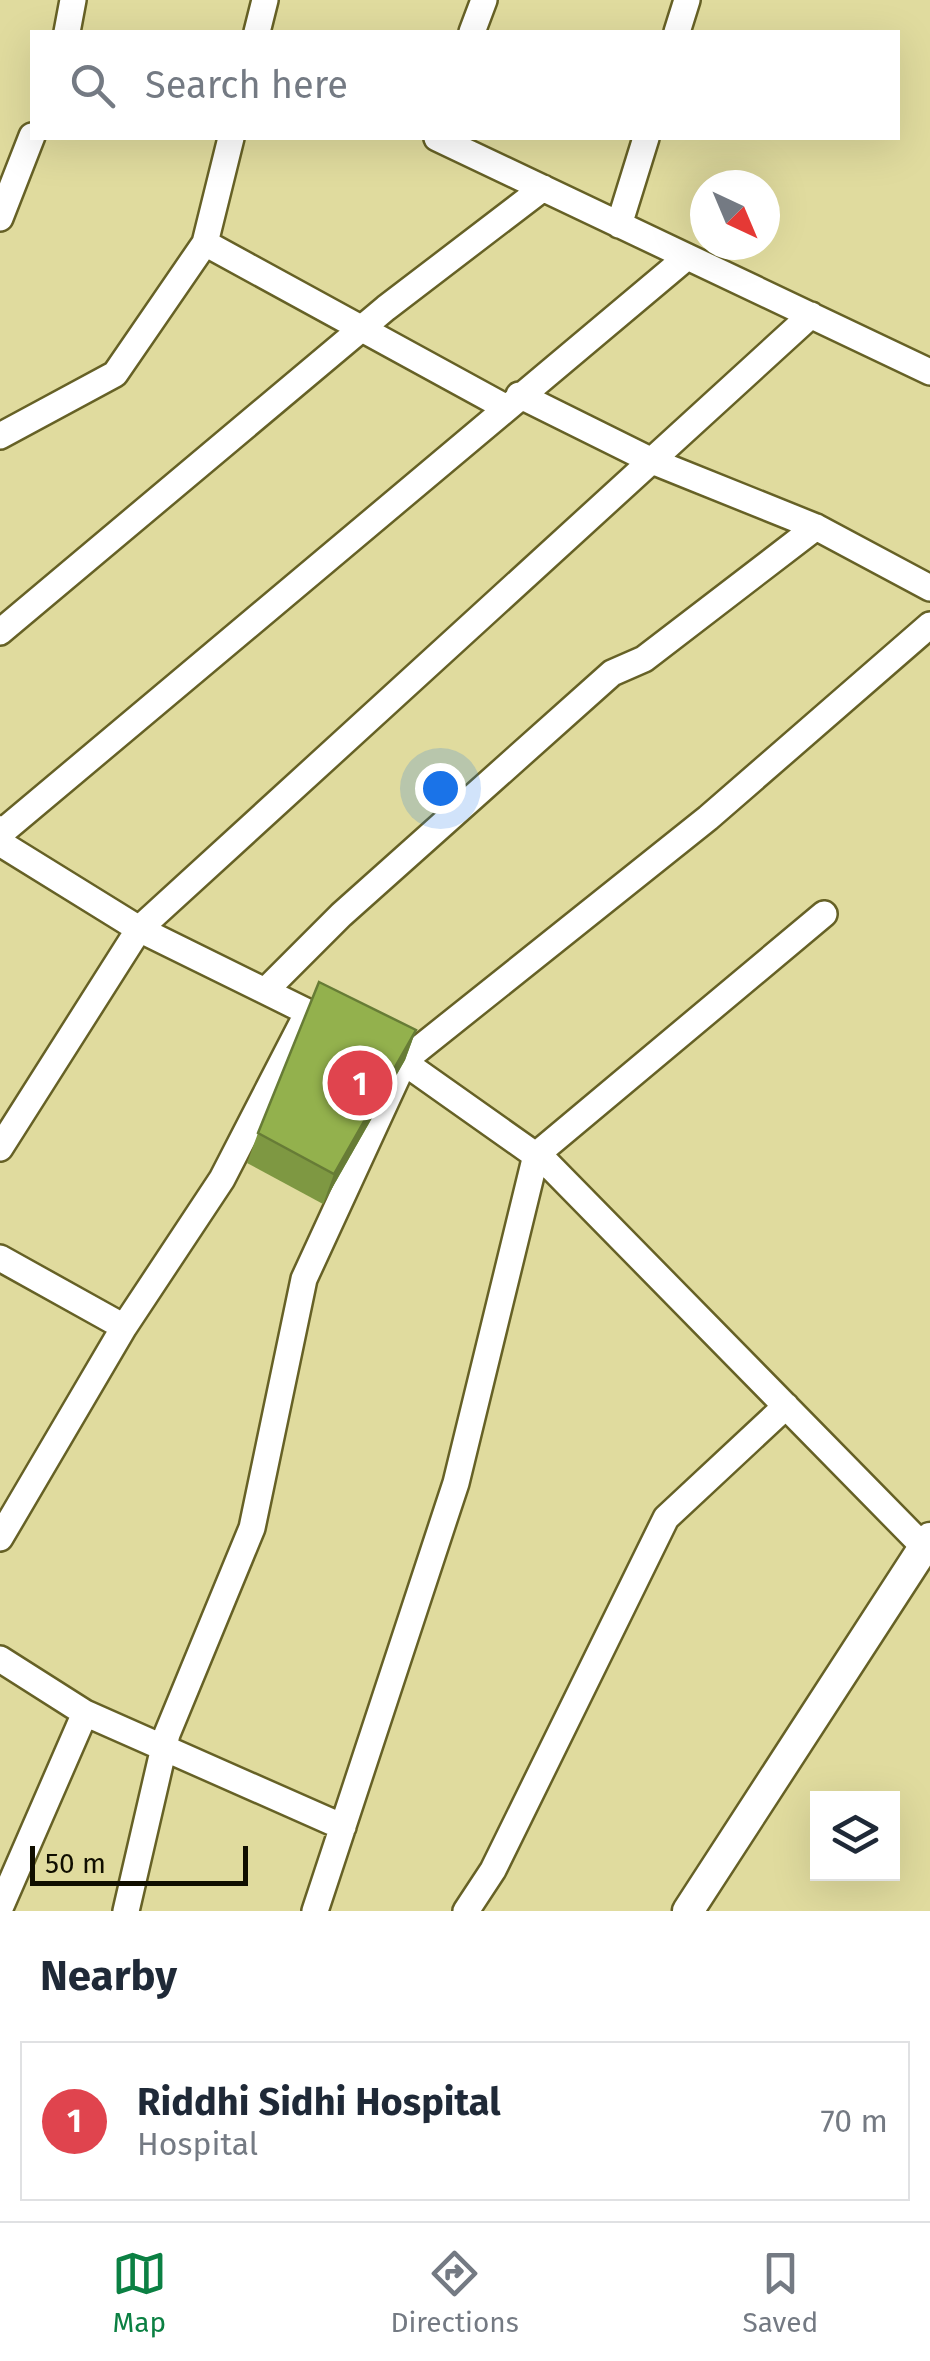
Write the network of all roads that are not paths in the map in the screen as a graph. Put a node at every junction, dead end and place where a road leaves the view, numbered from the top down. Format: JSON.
{"nodes":[{"id":1,"x":73,"y":0,"type":"edge"},
{"id":2,"x":266,"y":0,"type":"edge"},
{"id":3,"x":484,"y":0,"type":"edge"},
{"id":4,"x":687,"y":0,"type":"edge"},
{"id":5,"x":67,"y":30,"type":"edge"},
{"id":6,"x":258,"y":30,"type":"edge"},
{"id":7,"x":473,"y":30,"type":"edge"},
{"id":8,"x":678,"y":30,"type":"edge"},
{"id":9,"x":30,"y":140,"type":"edge"},
{"id":10,"x":231,"y":140,"type":"edge"},
{"id":11,"x":440,"y":140,"type":"edge"},
{"id":12,"x":645,"y":140,"type":"edge"},
{"id":13,"x":543,"y":188,"type":"junction"},
{"id":14,"x":0,"y":218,"type":"edge"},
{"id":15,"x":619,"y":225,"type":"junction"},
{"id":16,"x":205,"y":243,"type":"junction"},
{"id":17,"x":686,"y":257,"type":"junction"},
{"id":18,"x":811,"y":315,"type":"junction"},
{"id":19,"x":362,"y":328,"type":"junction"},
{"id":20,"x":930,"y":372,"type":"edge"},
{"id":21,"x":512,"y":401,"type":"junction"},
{"id":22,"x":0,"y":436,"type":"edge"},
{"id":23,"x":652,"y":460,"type":"junction"},
{"id":24,"x":816,"y":527,"type":"junction"},
{"id":25,"x":930,"y":588,"type":"edge"},
{"id":26,"x":930,"y":625,"type":"edge"},
{"id":27,"x":0,"y":632,"type":"edge"},
{"id":28,"x":0,"y":829,"type":"edge"},
{"id":29,"x":0,"y":843,"type":"edge"},
{"id":30,"x":824,"y":914,"type":"dead end"},
{"id":31,"x":140,"y":928,"type":"junction"},
{"id":32,"x":265,"y":991,"type":"junction"},
{"id":33,"x":308,"y":1012,"type":"junction"},
{"id":34,"x":405,"y":1060,"type":"junction"},
{"id":35,"x":0,"y":1148,"type":"edge"},
{"id":36,"x":536,"y":1155,"type":"junction"},
{"id":37,"x":0,"y":1258,"type":"edge"},
{"id":38,"x":124,"y":1328,"type":"junction"},
{"id":39,"x":786,"y":1406,"type":"junction"},
{"id":40,"x":0,"y":1538,"type":"edge"},
{"id":41,"x":927,"y":1542,"type":"edge"},
{"id":42,"x":0,"y":1659,"type":"edge"},
{"id":43,"x":86,"y":1713,"type":"junction"},
{"id":44,"x":165,"y":1744,"type":"junction"},
{"id":45,"x":343,"y":1828,"type":"junction"},
{"id":46,"x":0,"y":1908,"type":"edge"},
{"id":47,"x":126,"y":1911,"type":"edge"},
{"id":48,"x":315,"y":1911,"type":"edge"},
{"id":49,"x":466,"y":1911,"type":"edge"},
{"id":50,"x":688,"y":1911,"type":"edge"}],
"edges":[{"from":1,"to":5,"type":"street"},
{"from":2,"to":6,"type":"street"},
{"from":3,"to":7,"type":"street"},
{"from":4,"to":8,"type":"street"},
{"from":9,"to":14,"type":"street"},
{"from":10,"to":16,"type":"street"},
{"from":11,"to":13,"type":"street"},
{"from":12,"to":15,"type":"street"},
{"from":13,"to":15,"type":"street"},
{"from":13,"to":19,"type":"street"},
{"from":15,"to":17,"type":"street"},
{"from":16,"to":19,"type":"street"},
{"from":16,"to":22,"type":"street"},
{"from":17,"to":18,"type":"street"},
{"from":17,"to":21,"type":"street"},
{"from":18,"to":20,"type":"street"},
{"from":18,"to":23,"type":"street"},
{"from":19,"to":21,"type":"street"},
{"from":19,"to":27,"type":"street"},
{"from":21,"to":23,"type":"street"},
{"from":21,"to":28,"type":"street"},
{"from":23,"to":24,"type":"street"},
{"from":23,"to":31,"type":"street"},
{"from":24,"to":25,"type":"street"},
{"from":24,"to":32,"type":"street"},
{"from":26,"to":34,"type":"street"},
{"from":29,"to":31,"type":"street"},
{"from":30,"to":36,"type":"street"},
{"from":31,"to":32,"type":"street"},
{"from":31,"to":35,"type":"street"},
{"from":32,"to":33,"type":"street"},
{"from":33,"to":34,"type":"street"},
{"from":33,"to":38,"type":"street"},
{"from":34,"to":36,"type":"street"},
{"from":34,"to":44,"type":"street"},
{"from":36,"to":39,"type":"street"},
{"from":36,"to":45,"type":"street"},
{"from":37,"to":38,"type":"street"},
{"from":38,"to":40,"type":"street"},
{"from":39,"to":41,"type":"street"},
{"from":39,"to":49,"type":"street"},
{"from":41,"to":50,"type":"street"},
{"from":42,"to":43,"type":"street"},
{"from":43,"to":44,"type":"street"},
{"from":43,"to":46,"type":"street"},
{"from":44,"to":45,"type":"street"},
{"from":44,"to":47,"type":"street"},
{"from":45,"to":48,"type":"street"}]}
